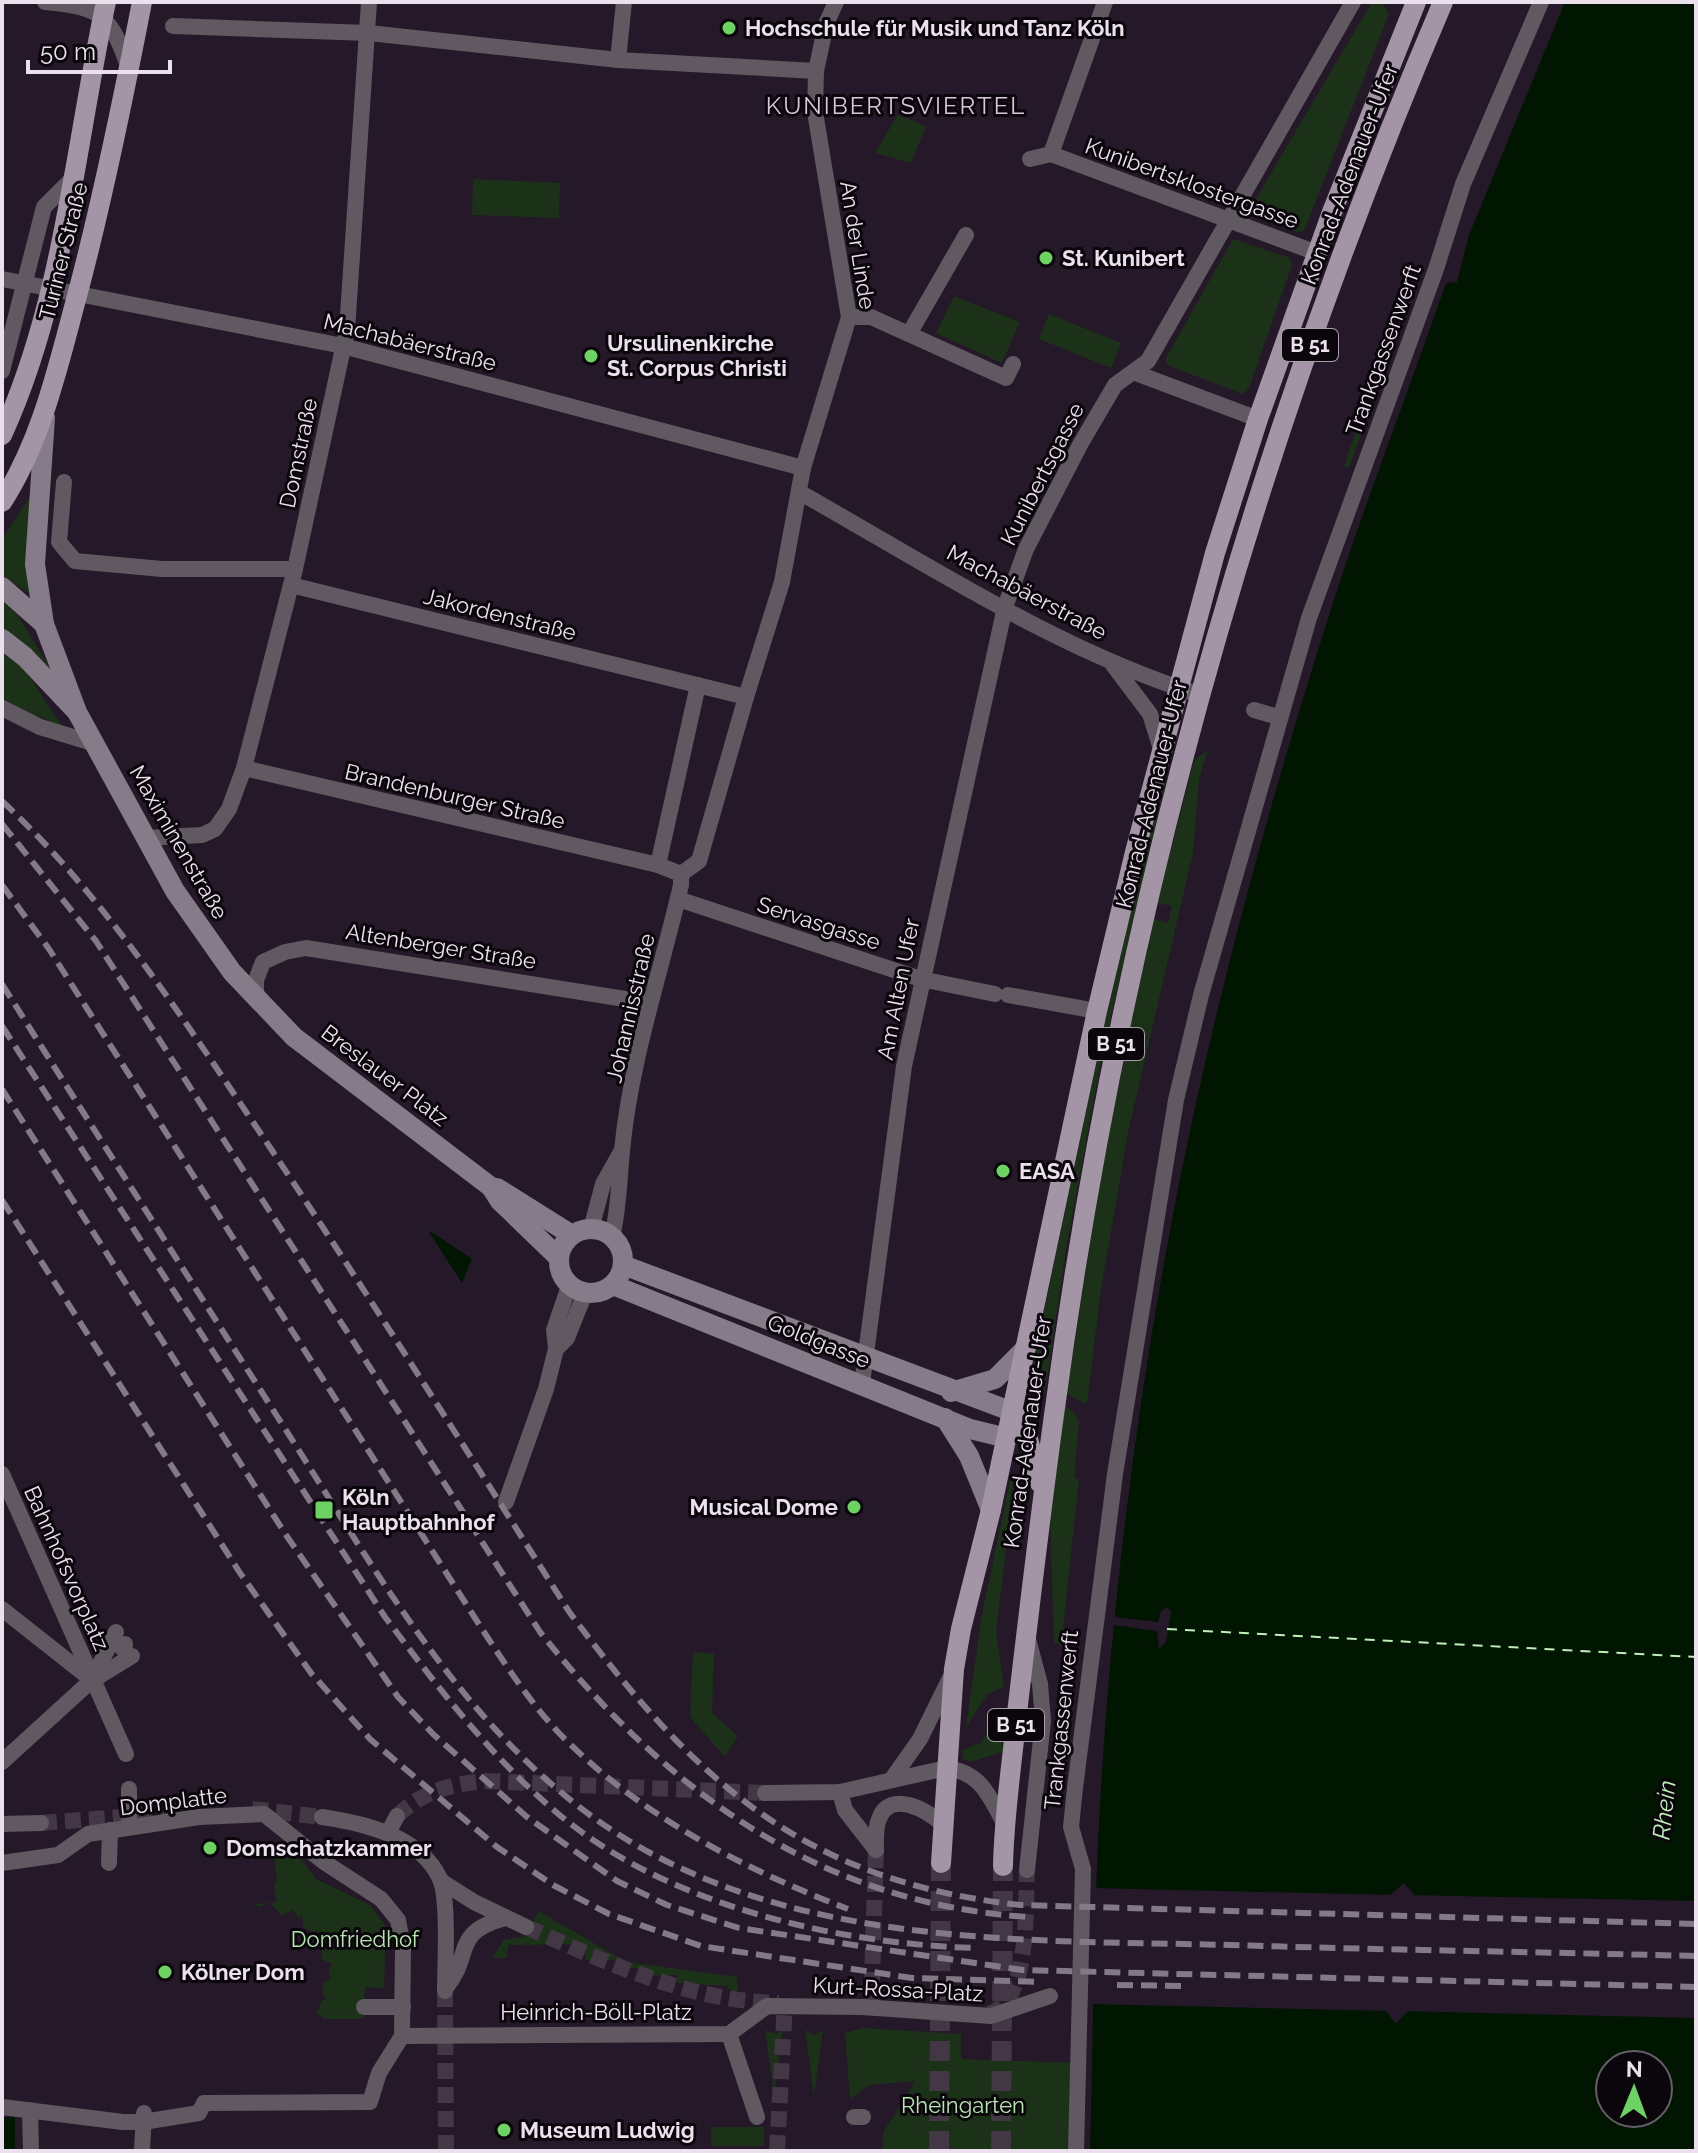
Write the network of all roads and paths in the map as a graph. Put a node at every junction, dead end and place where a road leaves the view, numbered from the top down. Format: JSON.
{"nodes":[{"id":1,"x":45,"y":2,"type":"edge"},
{"id":2,"x":142,"y":2,"type":"edge"},
{"id":3,"x":369,"y":2,"type":"edge"},
{"id":4,"x":624,"y":2,"type":"edge"},
{"id":5,"x":836,"y":2,"type":"edge"},
{"id":6,"x":1105,"y":2,"type":"edge"},
{"id":7,"x":1353,"y":2,"type":"edge"},
{"id":8,"x":1416,"y":2,"type":"edge"},
{"id":9,"x":1436,"y":2,"type":"edge"},
{"id":10,"x":1443,"y":2,"type":"edge"},
{"id":11,"x":1541,"y":2,"type":"edge"},
{"id":12,"x":105,"y":9,"type":"edge"},
{"id":13,"x":173,"y":26,"type":"dead end"},
{"id":14,"x":369,"y":33,"type":"junction"},
{"id":15,"x":618,"y":60,"type":"junction"},
{"id":16,"x":129,"y":69,"type":"junction"},
{"id":17,"x":816,"y":71,"type":"junction"},
{"id":18,"x":1051,"y":154,"type":"junction"},
{"id":19,"x":1030,"y":159,"type":"dead end"},
{"id":20,"x":74,"y":177,"type":"junction"},
{"id":21,"x":1227,"y":220,"type":"junction"},
{"id":22,"x":966,"y":235,"type":"dead end"},
{"id":23,"x":1317,"y":253,"type":"junction"},
{"id":24,"x":2,"y":279,"type":"edge"},
{"id":25,"x":24,"y":284,"type":"junction"},
{"id":26,"x":49,"y":290,"type":"junction"},
{"id":27,"x":77,"y":295,"type":"junction"},
{"id":28,"x":849,"y":317,"type":"junction"},
{"id":29,"x":909,"y":334,"type":"junction"},
{"id":30,"x":343,"y":346,"type":"junction"},
{"id":31,"x":1013,"y":364,"type":"dead end"},
{"id":32,"x":2,"y":371,"type":"edge"},
{"id":33,"x":1133,"y":372,"type":"junction"},
{"id":34,"x":46,"y":408,"type":"junction"},
{"id":35,"x":1258,"y":419,"type":"junction"},
{"id":36,"x":2,"y":435,"type":"edge"},
{"id":37,"x":803,"y":468,"type":"junction"},
{"id":38,"x":64,"y":482,"type":"dead end"},
{"id":39,"x":799,"y":492,"type":"junction"},
{"id":40,"x":2,"y":502,"type":"edge"},
{"id":41,"x":293,"y":577,"type":"junction"},
{"id":42,"x":2,"y":587,"type":"edge"},
{"id":43,"x":1005,"y":607,"type":"junction"},
{"id":44,"x":44,"y":624,"type":"junction"},
{"id":45,"x":2,"y":639,"type":"edge"},
{"id":46,"x":1109,"y":661,"type":"junction"},
{"id":47,"x":698,"y":685,"type":"junction"},
{"id":48,"x":1178,"y":688,"type":"junction"},
{"id":49,"x":1200,"y":695,"type":"junction"},
{"id":50,"x":746,"y":697,"type":"junction"},
{"id":51,"x":2,"y":708,"type":"edge"},
{"id":52,"x":1254,"y":710,"type":"dead end"},
{"id":53,"x":77,"y":712,"type":"junction"},
{"id":54,"x":1278,"y":717,"type":"junction"},
{"id":55,"x":96,"y":744,"type":"junction"},
{"id":56,"x":1162,"y":753,"type":"junction"},
{"id":57,"x":244,"y":768,"type":"junction"},
{"id":58,"x":145,"y":838,"type":"junction"},
{"id":59,"x":658,"y":865,"type":"junction"},
{"id":60,"x":681,"y":874,"type":"junction"},
{"id":61,"x":678,"y":899,"type":"junction"},
{"id":62,"x":921,"y":979,"type":"junction"},
{"id":63,"x":256,"y":997,"type":"junction"},
{"id":64,"x":650,"y":1003,"type":"junction"},
{"id":65,"x":1097,"y":1011,"type":"junction"},
{"id":66,"x":621,"y":1152,"type":"junction"},
{"id":67,"x":491,"y":1187,"type":"junction"},
{"id":68,"x":581,"y":1232,"type":"junction"},
{"id":69,"x":612,"y":1237,"type":"junction"},
{"id":70,"x":559,"y":1258,"type":"junction"},
{"id":71,"x":623,"y":1265,"type":"junction"},
{"id":72,"x":613,"y":1285,"type":"junction"},
{"id":73,"x":577,"y":1290,"type":"junction"},
{"id":74,"x":1026,"y":1348,"type":"junction"},
{"id":75,"x":864,"y":1358,"type":"junction"},
{"id":76,"x":862,"y":1384,"type":"junction"},
{"id":77,"x":951,"y":1392,"type":"junction"},
{"id":78,"x":1054,"y":1411,"type":"junction"},
{"id":79,"x":1013,"y":1412,"type":"junction"},
{"id":80,"x":945,"y":1418,"type":"junction"},
{"id":81,"x":1016,"y":1435,"type":"junction"},
{"id":82,"x":2,"y":1474,"type":"edge"},
{"id":83,"x":1042,"y":1491,"type":"junction"},
{"id":84,"x":506,"y":1502,"type":"dead end"},
{"id":85,"x":991,"y":1510,"type":"junction"},
{"id":86,"x":2,"y":1609,"type":"edge"},
{"id":87,"x":1025,"y":1628,"type":"junction"},
{"id":88,"x":122,"y":1648,"type":"dead end"},
{"id":89,"x":954,"y":1669,"type":"junction"},
{"id":90,"x":92,"y":1680,"type":"junction"},
{"id":91,"x":126,"y":1754,"type":"dead end"},
{"id":92,"x":2,"y":1762,"type":"edge"},
{"id":93,"x":946,"y":1768,"type":"junction"},
{"id":94,"x":891,"y":1780,"type":"junction"},
{"id":95,"x":129,"y":1789,"type":"dead end"},
{"id":96,"x":840,"y":1792,"type":"junction"},
{"id":97,"x":765,"y":1793,"type":"tunnel mouth"},
{"id":98,"x":397,"y":1816,"type":"tunnel mouth"},
{"id":99,"x":322,"y":1817,"type":"tunnel mouth"},
{"id":100,"x":41,"y":1823,"type":"tunnel mouth"},
{"id":101,"x":1004,"y":1823,"type":"junction"},
{"id":102,"x":2,"y":1824,"type":"edge"},
{"id":103,"x":942,"y":1824,"type":"junction"},
{"id":104,"x":129,"y":1827,"type":"junction"},
{"id":105,"x":110,"y":1830,"type":"junction"},
{"id":106,"x":388,"y":1833,"type":"junction"},
{"id":107,"x":2,"y":1863,"type":"edge"},
{"id":108,"x":109,"y":1863,"type":"dead end"},
{"id":109,"x":941,"y":1863,"type":"tunnel mouth"},
{"id":110,"x":1003,"y":1866,"type":"tunnel mouth"},
{"id":111,"x":1027,"y":1870,"type":"tunnel mouth"},
{"id":112,"x":441,"y":1881,"type":"junction"},
{"id":113,"x":505,"y":1918,"type":"junction"},
{"id":114,"x":526,"y":1927,"type":"tunnel mouth"},
{"id":115,"x":1050,"y":1996,"type":"dead end"},
{"id":116,"x":364,"y":2007,"type":"dead end"},
{"id":117,"x":403,"y":2007,"type":"junction"},
{"id":118,"x":729,"y":2034,"type":"junction"},
{"id":119,"x":402,"y":2036,"type":"junction"},
{"id":120,"x":4,"y":2107,"type":"edge"},
{"id":121,"x":30,"y":2110,"type":"junction"},
{"id":122,"x":144,"y":2117,"type":"junction"},
{"id":123,"x":757,"y":2117,"type":"dead end"},
{"id":124,"x":31,"y":2151,"type":"edge"},
{"id":125,"x":142,"y":2151,"type":"edge"},
{"id":126,"x":1076,"y":2151,"type":"edge"}],
"edges":[{"from":1,"to":12,"type":"street"},
{"from":2,"to":16,"type":"main road","name":"Turiner Straße"},
{"from":3,"to":14,"type":"street","name":"Domstraße"},
{"from":4,"to":15,"type":"street"},
{"from":5,"to":17,"type":"street","name":"An der Linde"},
{"from":6,"to":18,"type":"street"},
{"from":7,"to":21,"type":"street"},
{"from":8,"to":23,"type":"main road","name":"Konrad-Adenauer-Ufer","number":"B 51"},
{"from":9,"to":10,"type":"street"},
{"from":10,"to":49,"type":"main road","name":"Konrad-Adenauer-Ufer","number":"B 51"},
{"from":11,"to":54,"type":"street","name":"Trankgassenwerft"},
{"from":12,"to":16,"type":"street"},
{"from":12,"to":20,"type":"main road","name":"Turiner Straße"},
{"from":13,"to":14,"type":"street"},
{"from":14,"to":15,"type":"street"},
{"from":14,"to":30,"type":"street","name":"Domstraße"},
{"from":15,"to":17,"type":"street"},
{"from":16,"to":27,"type":"main road","name":"Turiner Straße"},
{"from":17,"to":28,"type":"street","name":"An der Linde"},
{"from":18,"to":19,"type":"street"},
{"from":18,"to":21,"type":"street","name":"Kunibertsklostergasse"},
{"from":20,"to":25,"type":"street","name":"Turiner Straße"},
{"from":20,"to":26,"type":"main road","name":"Turiner Straße"},
{"from":21,"to":23,"type":"street","name":"Kunibertsklostergasse"},
{"from":21,"to":33,"type":"street"},
{"from":22,"to":29,"type":"street"},
{"from":23,"to":35,"type":"main road","name":"Konrad-Adenauer-Ufer","number":"B 51"},
{"from":24,"to":25,"type":"street","name":"Machabäerstraße"},
{"from":25,"to":26,"type":"street","name":"Machabäerstraße"},
{"from":25,"to":32,"type":"street","name":"Turiner Straße"},
{"from":26,"to":27,"type":"street","name":"Machabäerstraße"},
{"from":26,"to":36,"type":"main road","name":"Turiner Straße"},
{"from":27,"to":30,"type":"street","name":"Machabäerstraße"},
{"from":27,"to":34,"type":"main road","name":"Turiner Straße"},
{"from":28,"to":29,"type":"street"},
{"from":28,"to":37,"type":"street","name":"An der Linde"},
{"from":29,"to":31,"type":"street"},
{"from":30,"to":37,"type":"street","name":"Machabäerstraße"},
{"from":30,"to":41,"type":"street","name":"Domstraße"},
{"from":33,"to":35,"type":"street"},
{"from":33,"to":43,"type":"street","name":"Kunibertsgasse"},
{"from":34,"to":40,"type":"main road","name":"Turiner Straße"},
{"from":34,"to":44,"type":"main road","name":"Maximinenstraße"},
{"from":35,"to":48,"type":"main road","name":"Konrad-Adenauer-Ufer","number":"B 51"},
{"from":37,"to":39,"type":"street"},
{"from":38,"to":41,"type":"street","name":"Jakordenstraße"},
{"from":39,"to":43,"type":"street","name":"Machabäerstraße"},
{"from":39,"to":50,"type":"street"},
{"from":41,"to":47,"type":"street","name":"Jakordenstraße"},
{"from":41,"to":57,"type":"street","name":"Domstraße"},
{"from":42,"to":44,"type":"main road","name":"Maximinenstraße"},
{"from":43,"to":46,"type":"street","name":"Machabäerstraße"},
{"from":43,"to":62,"type":"street","name":"Am Alten Ufer"},
{"from":44,"to":53,"type":"main road","name":"Maximinenstraße"},
{"from":45,"to":53,"type":"main road","name":"Maximinenstraße"},
{"from":46,"to":48,"type":"street","name":"Machabäerstraße"},
{"from":46,"to":56,"type":"street","name":"Machabäerstraße"},
{"from":47,"to":50,"type":"street"},
{"from":47,"to":59,"type":"street"},
{"from":48,"to":49,"type":"street","name":"Machabäerstraße"},
{"from":48,"to":56,"type":"main road","name":"Konrad-Adenauer-Ufer","number":"B 51"},
{"from":49,"to":78,"type":"main road","name":"Konrad-Adenauer-Ufer","number":"B 51"},
{"from":50,"to":60,"type":"street"},
{"from":51,"to":55,"type":"street"},
{"from":52,"to":54,"type":"street"},
{"from":53,"to":55,"type":"main road","name":"Maximinenstraße"},
{"from":54,"to":126,"type":"street","name":"Trankgassenwerft"},
{"from":55,"to":58,"type":"main road","name":"Maximinenstraße"},
{"from":56,"to":65,"type":"main road","name":"Konrad-Adenauer-Ufer","number":"B 51"},
{"from":57,"to":58,"type":"street","name":"Domstraße"},
{"from":57,"to":59,"type":"street","name":"Brandenburger Straße"},
{"from":58,"to":63,"type":"main road","name":"Maximinenstraße"},
{"from":59,"to":60,"type":"street"},
{"from":60,"to":61,"type":"street","name":"Johannisstraße"},
{"from":61,"to":62,"type":"street","name":"Servasgasse"},
{"from":61,"to":64,"type":"street","name":"Johannisstraße"},
{"from":62,"to":65,"type":"street","name":"Servasgasse"},
{"from":62,"to":75,"type":"street","name":"Am Alten Ufer"},
{"from":63,"to":64,"type":"street","name":"Altenberger Straße"},
{"from":63,"to":67,"type":"main road","name":"Breslauer Platz"},
{"from":64,"to":66,"type":"street","name":"Johannisstraße"},
{"from":65,"to":74,"type":"main road","name":"Konrad-Adenauer-Ufer","number":"B 51"},
{"from":66,"to":68,"type":"street","name":"Johannisstraße"},
{"from":66,"to":69,"type":"street","name":"Johannisstraße"},
{"from":67,"to":68,"type":"main road","name":"Breslauer Platz"},
{"from":67,"to":70,"type":"main road","name":"Breslauer Platz"},
{"from":68,"to":69,"type":"main road"},
{"from":68,"to":70,"type":"main road"},
{"from":69,"to":71,"type":"main road"},
{"from":70,"to":73,"type":"main road"},
{"from":71,"to":72,"type":"main road"},
{"from":71,"to":75,"type":"main road","name":"Goldgasse"},
{"from":72,"to":73,"type":"main road"},
{"from":72,"to":76,"type":"main road","name":"Goldgasse"},
{"from":73,"to":84,"type":"street"},
{"from":74,"to":77,"type":"main road"},
{"from":74,"to":79,"type":"main road","name":"Konrad-Adenauer-Ufer","number":"B 51"},
{"from":75,"to":76,"type":"street","name":"Am Alten Ufer"},
{"from":75,"to":77,"type":"main road","name":"Goldgasse"},
{"from":76,"to":80,"type":"main road","name":"Goldgasse"},
{"from":77,"to":79,"type":"main road","name":"Goldgasse"},
{"from":78,"to":81,"type":"main road"},
{"from":78,"to":83,"type":"main road","name":"Konrad-Adenauer-Ufer","number":"B 51"},
{"from":79,"to":81,"type":"main road"},
{"from":80,"to":81,"type":"main road","name":"Goldgasse"},
{"from":80,"to":85,"type":"main road"},
{"from":81,"to":83,"type":"main road"},
{"from":81,"to":85,"type":"main road","name":"Konrad-Adenauer-Ufer"},
{"from":82,"to":90,"type":"street","name":"Bahnhofsvorplatz"},
{"from":83,"to":87,"type":"main road","name":"Konrad-Adenauer-Ufer","number":"B 51"},
{"from":85,"to":89,"type":"main road","name":"Konrad-Adenauer-Ufer"},
{"from":86,"to":90,"type":"street","name":"Bahnhofsvorplatz"},
{"from":87,"to":101,"type":"main road","name":"Konrad-Adenauer-Ufer","number":"B 51"},
{"from":87,"to":111,"type":"street","name":"Konrad-Adenauer-Ufer"},
{"from":88,"to":90,"type":"street","name":"Bahnhofsvorplatz"},
{"from":89,"to":93,"type":"main road","name":"Konrad-Adenauer-Ufer"},
{"from":89,"to":94,"type":"street"},
{"from":90,"to":91,"type":"street","name":"Bahnhofsvorplatz"},
{"from":90,"to":92,"type":"street","name":"Bahnhofsvorplatz"},
{"from":93,"to":94,"type":"street"},
{"from":93,"to":101,"type":"street"},
{"from":93,"to":103,"type":"main road","name":"Konrad-Adenauer-Ufer"},
{"from":94,"to":96,"type":"street"},
{"from":95,"to":104,"type":"street"},
{"from":96,"to":97,"type":"street"},
{"from":96,"to":103,"type":"street"},
{"from":98,"to":106,"type":"street"},
{"from":99,"to":106,"type":"street"},
{"from":100,"to":102,"type":"street"},
{"from":101,"to":110,"type":"main road","number":"B 51"},
{"from":103,"to":109,"type":"main road","name":"Konrad-Adenauer-Ufer"},
{"from":104,"to":105,"type":"street","name":"Domplatte"},
{"from":104,"to":117,"type":"street","name":"Domplatte"},
{"from":105,"to":107,"type":"street","name":"Domplatte"},
{"from":105,"to":108,"type":"street"},
{"from":106,"to":112,"type":"street"},
{"from":112,"to":113,"type":"street"},
{"from":112,"to":113,"type":"street"},
{"from":113,"to":114,"type":"street"},
{"from":115,"to":118,"type":"street","name":"Kurt-Rossa-Platz"},
{"from":116,"to":117,"type":"street"},
{"from":117,"to":119,"type":"street","name":"Domplatte"},
{"from":118,"to":119,"type":"street","name":"Heinrich-Böll-Platz"},
{"from":118,"to":123,"type":"street"},
{"from":119,"to":122,"type":"street"},
{"from":120,"to":121,"type":"street"},
{"from":121,"to":122,"type":"street"},
{"from":121,"to":124,"type":"street"},
{"from":122,"to":125,"type":"street"}]}
